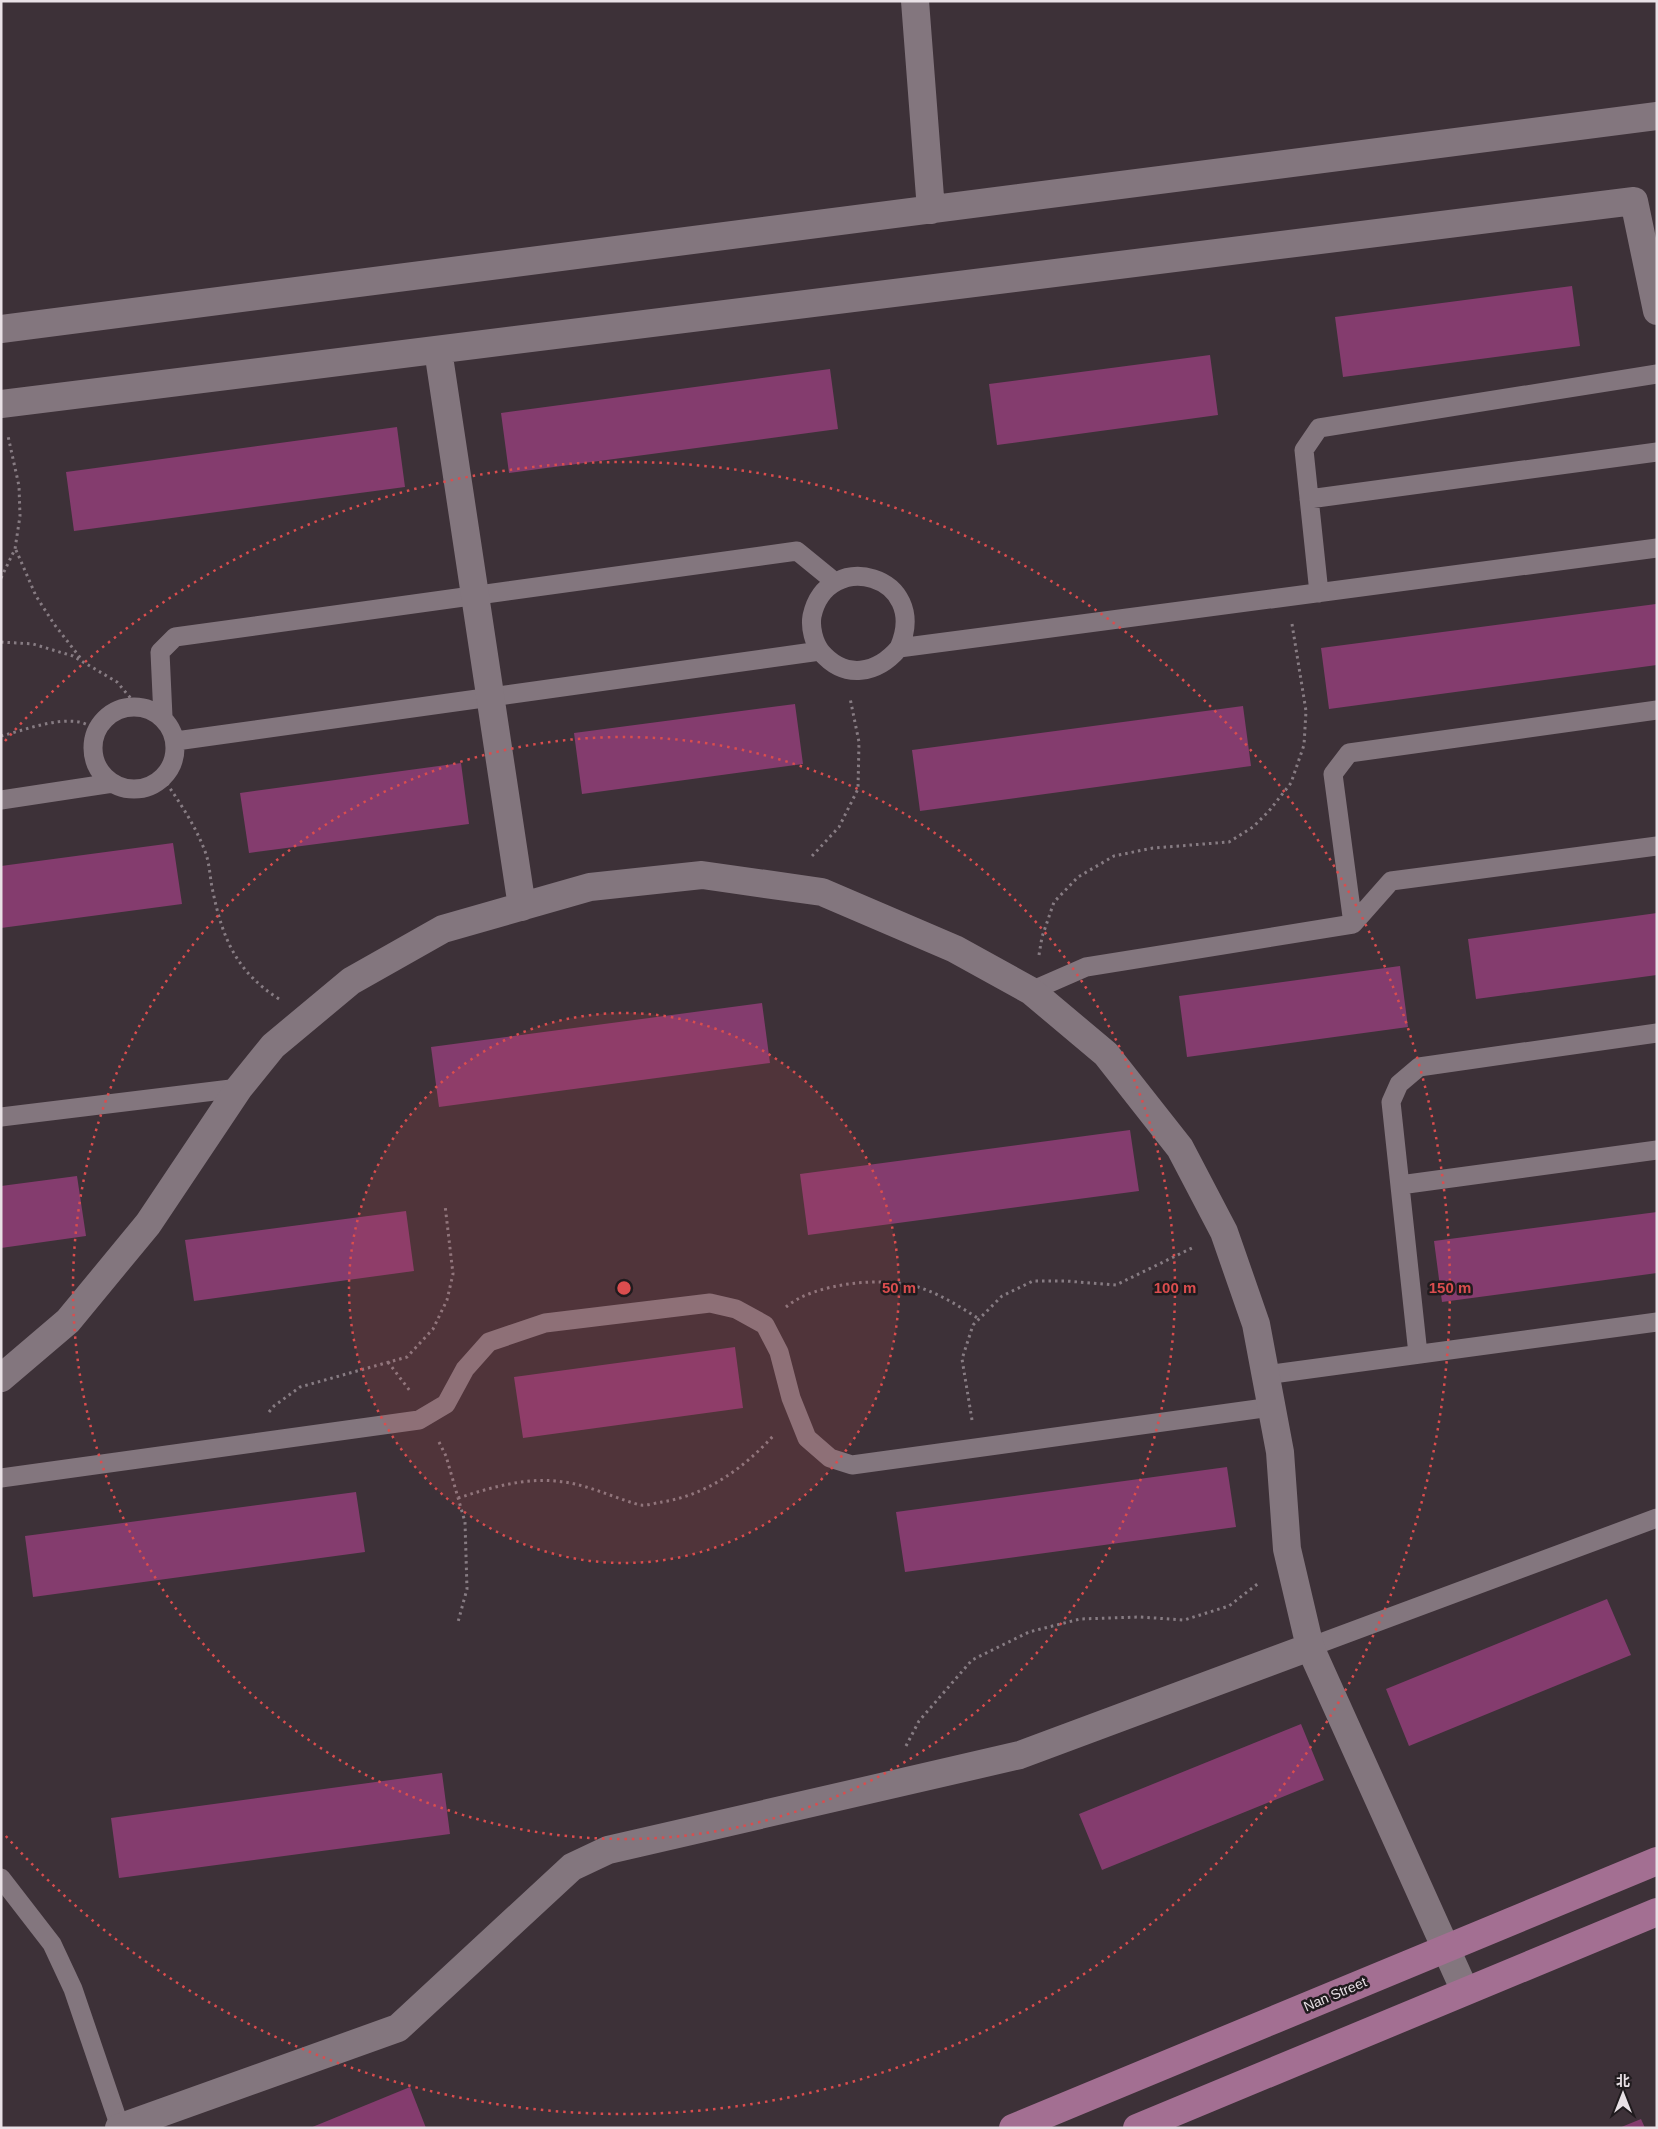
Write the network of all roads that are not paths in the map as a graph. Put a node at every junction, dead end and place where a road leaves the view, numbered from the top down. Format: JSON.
{"nodes":[{"id":1,"x":915,"y":1,"type":"edge"},
{"id":2,"x":1657,"y":116,"type":"edge"},
{"id":3,"x":931,"y":210,"type":"junction"},
{"id":4,"x":1657,"y":311,"type":"edge"},
{"id":5,"x":1,"y":329,"type":"edge"},
{"id":6,"x":438,"y":350,"type":"junction"},
{"id":7,"x":1657,"y":374,"type":"edge"},
{"id":8,"x":1,"y":404,"type":"edge"},
{"id":9,"x":1657,"y":452,"type":"edge"},
{"id":10,"x":1309,"y":499,"type":"junction"},
{"id":11,"x":1657,"y":548,"type":"edge"},
{"id":12,"x":835,"y":582,"type":"junction"},
{"id":13,"x":1320,"y":593,"type":"junction"},
{"id":14,"x":475,"y":596,"type":"junction"},
{"id":15,"x":899,"y":648,"type":"junction"},
{"id":16,"x":820,"y":651,"type":"junction"},
{"id":17,"x":490,"y":697,"type":"junction"},
{"id":18,"x":1657,"y":710,"type":"edge"},
{"id":19,"x":163,"y":717,"type":"junction"},
{"id":20,"x":176,"y":741,"type":"junction"},
{"id":21,"x":113,"y":783,"type":"junction"},
{"id":22,"x":1,"y":800,"type":"edge"},
{"id":23,"x":1657,"y":846,"type":"edge"},
{"id":24,"x":522,"y":907,"type":"junction"},
{"id":25,"x":1353,"y":924,"type":"junction"},
{"id":26,"x":1037,"y":989,"type":"junction"},
{"id":27,"x":1657,"y":1033,"type":"edge"},
{"id":28,"x":239,"y":1088,"type":"junction"},
{"id":29,"x":1,"y":1117,"type":"edge"},
{"id":30,"x":1657,"y":1150,"type":"edge"},
{"id":31,"x":1400,"y":1185,"type":"junction"},
{"id":32,"x":1657,"y":1322,"type":"edge"},
{"id":33,"x":1418,"y":1354,"type":"junction"},
{"id":34,"x":1266,"y":1375,"type":"junction"},
{"id":35,"x":1,"y":1378,"type":"edge"},
{"id":36,"x":1272,"y":1407,"type":"junction"},
{"id":37,"x":1,"y":1478,"type":"edge"},
{"id":38,"x":1657,"y":1518,"type":"edge"},
{"id":39,"x":1310,"y":1647,"type":"junction"},
{"id":40,"x":1657,"y":1861,"type":"edge"},
{"id":41,"x":1,"y":1878,"type":"edge"},
{"id":42,"x":1657,"y":1912,"type":"edge"},
{"id":43,"x":1446,"y":1948,"type":"junction"},
{"id":44,"x":1465,"y":1992,"type":"junction"},
{"id":45,"x":120,"y":2128,"type":"edge"},
{"id":46,"x":1013,"y":2128,"type":"edge"},
{"id":47,"x":1137,"y":2128,"type":"edge"}],
"edges":[{"from":1,"to":3,"type":"street"},
{"from":2,"to":3,"type":"street"},
{"from":3,"to":5,"type":"street"},
{"from":4,"to":6,"type":"street"},
{"from":6,"to":8,"type":"street"},
{"from":6,"to":14,"type":"street"},
{"from":7,"to":10,"type":"lane"},
{"from":9,"to":10,"type":"lane"},
{"from":10,"to":13,"type":"lane"},
{"from":11,"to":13,"type":"lane"},
{"from":12,"to":14,"type":"lane"},
{"from":12,"to":15,"type":"lane"},
{"from":12,"to":16,"type":"lane"},
{"from":13,"to":15,"type":"lane"},
{"from":14,"to":17,"type":"street"},
{"from":14,"to":19,"type":"lane"},
{"from":15,"to":16,"type":"lane"},
{"from":16,"to":17,"type":"lane"},
{"from":17,"to":20,"type":"lane"},
{"from":17,"to":24,"type":"street"},
{"from":18,"to":25,"type":"lane"},
{"from":19,"to":20,"type":"lane"},
{"from":19,"to":21,"type":"lane"},
{"from":20,"to":21,"type":"lane"},
{"from":21,"to":22,"type":"lane"},
{"from":23,"to":25,"type":"lane"},
{"from":24,"to":26,"type":"street"},
{"from":24,"to":28,"type":"street"},
{"from":25,"to":26,"type":"lane"},
{"from":26,"to":34,"type":"street"},
{"from":27,"to":31,"type":"lane"},
{"from":28,"to":29,"type":"lane"},
{"from":28,"to":35,"type":"street"},
{"from":30,"to":31,"type":"lane"},
{"from":31,"to":33,"type":"lane"},
{"from":32,"to":33,"type":"lane"},
{"from":33,"to":34,"type":"lane"},
{"from":34,"to":36,"type":"street"},
{"from":36,"to":37,"type":"lane"},
{"from":36,"to":39,"type":"street"},
{"from":38,"to":39,"type":"lane"},
{"from":39,"to":43,"type":"street"},
{"from":39,"to":45,"type":"street"},
{"from":40,"to":43,"type":"main road","name":"Nan Street"},
{"from":41,"to":45,"type":"lane"},
{"from":42,"to":44,"type":"main road"},
{"from":43,"to":44,"type":"street"},
{"from":43,"to":46,"type":"main road","name":"Nan Street"},
{"from":44,"to":47,"type":"main road"}]}
